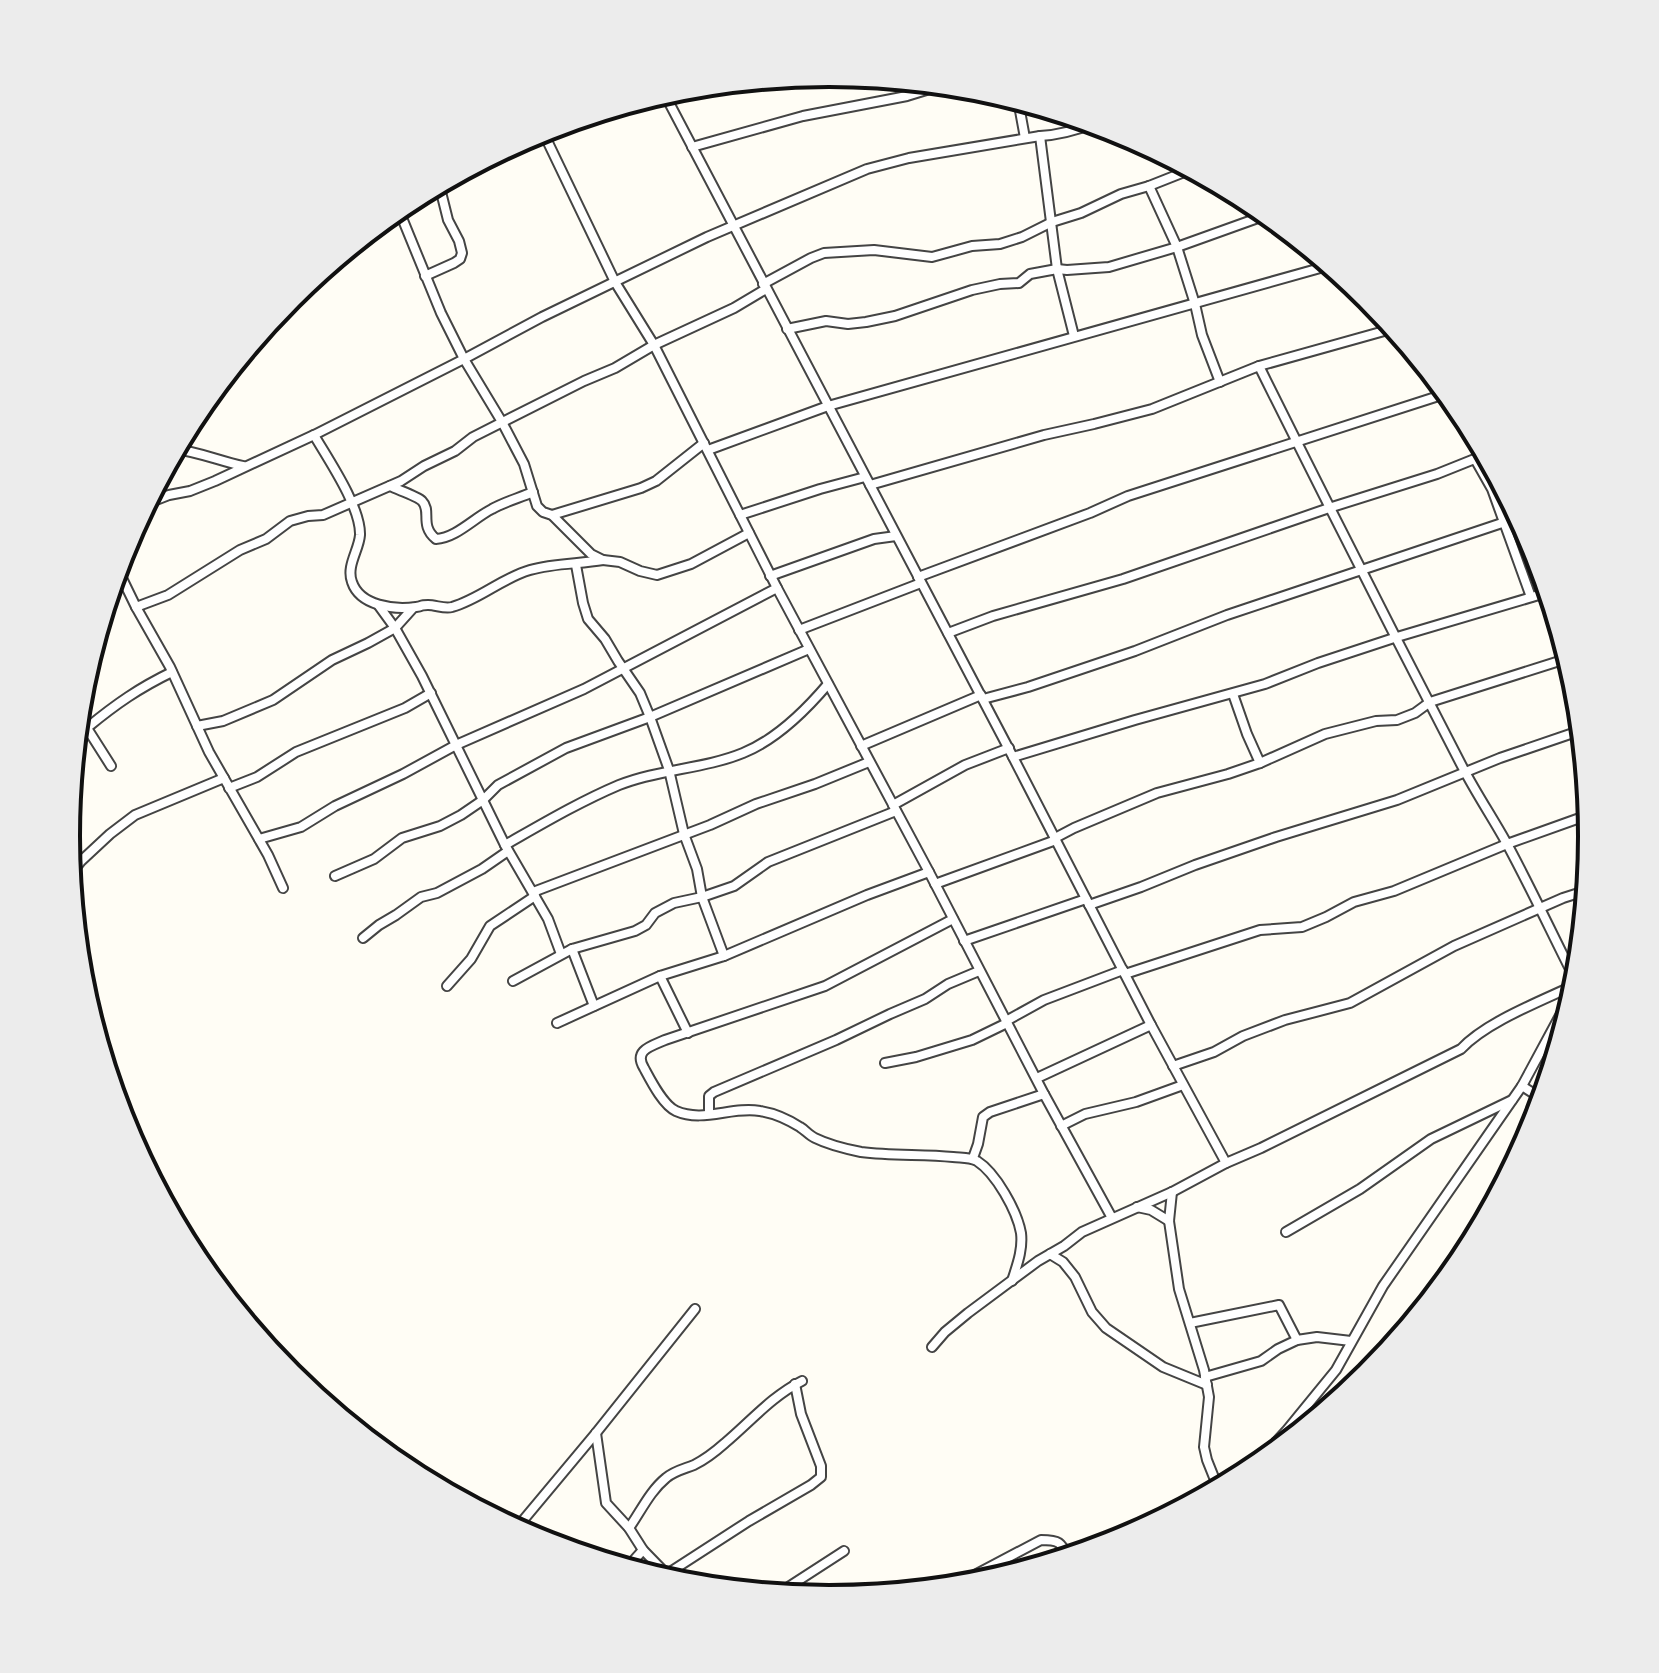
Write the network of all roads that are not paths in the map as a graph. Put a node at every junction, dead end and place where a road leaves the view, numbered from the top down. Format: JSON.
{"nodes":[{"id":1,"x":919,"y":92,"type":"edge"},
{"id":2,"x":670,"y":104,"type":"edge"},
{"id":3,"x":1020,"y":112,"type":"edge"},
{"id":4,"x":1078,"y":130,"type":"edge"},
{"id":5,"x":1040,"y":136,"type":"junction"},
{"id":6,"x":1025,"y":138,"type":"junction"},
{"id":7,"x":548,"y":142,"type":"edge"},
{"id":8,"x":692,"y":147,"type":"junction"},
{"id":9,"x":1180,"y":174,"type":"edge"},
{"id":10,"x":1149,"y":186,"type":"junction"},
{"id":11,"x":442,"y":195,"type":"edge"},
{"id":12,"x":1255,"y":219,"type":"edge"},
{"id":13,"x":403,"y":220,"type":"edge"},
{"id":14,"x":1052,"y":222,"type":"junction"},
{"id":15,"x":733,"y":227,"type":"junction"},
{"id":16,"x":1177,"y":247,"type":"junction"},
{"id":17,"x":1318,"y":268,"type":"edge"},
{"id":18,"x":1057,"y":269,"type":"junction"},
{"id":19,"x":425,"y":276,"type":"junction"},
{"id":20,"x":615,"y":282,"type":"junction"},
{"id":21,"x":764,"y":286,"type":"junction"},
{"id":22,"x":1195,"y":304,"type":"junction"},
{"id":23,"x":787,"y":329,"type":"junction"},
{"id":24,"x":1383,"y":331,"type":"edge"},
{"id":25,"x":1074,"y":336,"type":"junction"},
{"id":26,"x":654,"y":345,"type":"junction"},
{"id":27,"x":464,"y":359,"type":"junction"},
{"id":28,"x":1259,"y":366,"type":"junction"},
{"id":29,"x":1220,"y":382,"type":"junction"},
{"id":30,"x":1436,"y":397,"type":"edge"},
{"id":31,"x":828,"y":406,"type":"junction"},
{"id":32,"x":502,"y":422,"type":"junction"},
{"id":33,"x":314,"y":435,"type":"junction"},
{"id":34,"x":1296,"y":442,"type":"junction"},
{"id":35,"x":706,"y":446,"type":"junction"},
{"id":36,"x":187,"y":451,"type":"edge"},
{"id":37,"x":1475,"y":459,"type":"joint"},
{"id":38,"x":244,"y":467,"type":"junction"},
{"id":39,"x":867,"y":481,"type":"junction"},
{"id":40,"x":390,"y":486,"type":"junction"},
{"id":41,"x":533,"y":492,"type":"junction"},
{"id":42,"x":161,"y":498,"type":"edge"},
{"id":43,"x":352,"y":503,"type":"junction"},
{"id":44,"x":1332,"y":507,"type":"junction"},
{"id":45,"x":552,"y":515,"type":"junction"},
{"id":46,"x":740,"y":515,"type":"junction"},
{"id":47,"x":1509,"y":520,"type":"edge"},
{"id":48,"x":1503,"y":522,"type":"junction"},
{"id":49,"x":749,"y":533,"type":"junction"},
{"id":50,"x":896,"y":536,"type":"junction"},
{"id":51,"x":603,"y":560,"type":"junction"},
{"id":52,"x":576,"y":565,"type":"junction"},
{"id":53,"x":1362,"y":571,"type":"junction"},
{"id":54,"x":770,"y":576,"type":"junction"},
{"id":55,"x":920,"y":580,"type":"junction"},
{"id":56,"x":125,"y":584,"type":"edge"},
{"id":57,"x":777,"y":588,"type":"junction"},
{"id":58,"x":1539,"y":595,"type":"edge"},
{"id":59,"x":1531,"y":597,"type":"junction"},
{"id":60,"x":379,"y":606,"type":"junction"},
{"id":61,"x":136,"y":607,"type":"junction"},
{"id":62,"x":414,"y":608,"type":"junction"},
{"id":63,"x":395,"y":628,"type":"junction"},
{"id":64,"x":799,"y":630,"type":"junction"},
{"id":65,"x":948,"y":633,"type":"junction"},
{"id":66,"x":1397,"y":637,"type":"junction"},
{"id":67,"x":809,"y":649,"type":"junction"},
{"id":68,"x":1558,"y":662,"type":"edge"},
{"id":69,"x":623,"y":669,"type":"junction"},
{"id":70,"x":172,"y":672,"type":"junction"},
{"id":71,"x":828,"y":684,"type":"junction"},
{"id":72,"x":431,"y":693,"type":"junction"},
{"id":73,"x":1233,"y":694,"type":"junction"},
{"id":74,"x":982,"y":697,"type":"junction"},
{"id":75,"x":1430,"y":702,"type":"junction"},
{"id":76,"x":650,"y":717,"type":"junction"},
{"id":77,"x":197,"y":726,"type":"junction"},
{"id":78,"x":88,"y":727,"type":"joint"},
{"id":79,"x":1572,"y":733,"type":"edge"},
{"id":80,"x":456,"y":745,"type":"junction"},
{"id":81,"x":861,"y":746,"type":"junction"},
{"id":82,"x":1011,"y":752,"type":"junction"},
{"id":83,"x":869,"y":762,"type":"junction"},
{"id":84,"x":1260,"y":763,"type":"junction"},
{"id":85,"x":111,"y":766,"type":"dead end"},
{"id":86,"x":669,"y":770,"type":"junction"},
{"id":87,"x":1465,"y":771,"type":"junction"},
{"id":88,"x":224,"y":778,"type":"junction"},
{"id":89,"x":229,"y":788,"type":"junction"},
{"id":90,"x":483,"y":800,"type":"junction"},
{"id":91,"x":894,"y":808,"type":"junction"},
{"id":92,"x":1578,"y":819,"type":"edge"},
{"id":93,"x":684,"y":834,"type":"junction"},
{"id":94,"x":259,"y":839,"type":"junction"},
{"id":95,"x":1056,"y":839,"type":"junction"},
{"id":96,"x":1507,"y":844,"type":"junction"},
{"id":97,"x":507,"y":848,"type":"junction"},
{"id":98,"x":81,"y":861,"type":"edge"},
{"id":99,"x":929,"y":872,"type":"junction"},
{"id":100,"x":335,"y":876,"type":"dead end"},
{"id":101,"x":935,"y":884,"type":"junction"},
{"id":102,"x":283,"y":888,"type":"dead end"},
{"id":103,"x":534,"y":894,"type":"junction"},
{"id":104,"x":1576,"y":895,"type":"edge"},
{"id":105,"x":702,"y":897,"type":"junction"},
{"id":106,"x":1088,"y":902,"type":"junction"},
{"id":107,"x":1539,"y":909,"type":"junction"},
{"id":108,"x":953,"y":919,"type":"junction"},
{"id":109,"x":363,"y":938,"type":"dead end"},
{"id":110,"x":964,"y":941,"type":"junction"},
{"id":111,"x":572,"y":949,"type":"junction"},
{"id":112,"x":561,"y":954,"type":"junction"},
{"id":113,"x":724,"y":956,"type":"junction"},
{"id":114,"x":1568,"y":964,"type":"edge"},
{"id":115,"x":979,"y":971,"type":"junction"},
{"id":116,"x":1124,"y":972,"type":"junction"},
{"id":117,"x":660,"y":976,"type":"junction"},
{"id":118,"x":513,"y":981,"type":"dead end"},
{"id":119,"x":447,"y":986,"type":"dead end"},
{"id":120,"x":1563,"y":990,"type":"edge"},
{"id":121,"x":594,"y":1006,"type":"junction"},
{"id":122,"x":1007,"y":1022,"type":"junction"},
{"id":123,"x":557,"y":1023,"type":"dead end"},
{"id":124,"x":1151,"y":1025,"type":"junction"},
{"id":125,"x":1553,"y":1028,"type":"edge"},
{"id":126,"x":688,"y":1033,"type":"junction"},
{"id":127,"x":885,"y":1063,"type":"dead end"},
{"id":128,"x":1173,"y":1066,"type":"junction"},
{"id":129,"x":1037,"y":1078,"type":"junction"},
{"id":130,"x":1183,"y":1085,"type":"junction"},
{"id":131,"x":1522,"y":1086,"type":"junction"},
{"id":132,"x":1533,"y":1093,"type":"edge"},
{"id":133,"x":1044,"y":1094,"type":"junction"},
{"id":134,"x":1512,"y":1100,"type":"junction"},
{"id":135,"x":709,"y":1114,"type":"junction"},
{"id":136,"x":1061,"y":1126,"type":"junction"},
{"id":137,"x":973,"y":1158,"type":"junction"},
{"id":138,"x":1226,"y":1163,"type":"junction"},
{"id":139,"x":1172,"y":1192,"type":"junction"},
{"id":140,"x":1137,"y":1207,"type":"junction"},
{"id":141,"x":1112,"y":1218,"type":"junction"},
{"id":142,"x":1169,"y":1221,"type":"junction"},
{"id":143,"x":1286,"y":1232,"type":"dead end"},
{"id":144,"x":1050,"y":1254,"type":"junction"},
{"id":145,"x":1012,"y":1281,"type":"junction"},
{"id":146,"x":695,"y":1309,"type":"dead end"},
{"id":147,"x":1190,"y":1323,"type":"junction"},
{"id":148,"x":1297,"y":1340,"type":"junction"},
{"id":149,"x":1351,"y":1341,"type":"junction"},
{"id":150,"x":932,"y":1347,"type":"dead end"},
{"id":151,"x":1206,"y":1381,"type":"junction"},
{"id":152,"x":1286,"y":1431,"type":"edge"},
{"id":153,"x":596,"y":1433,"type":"junction"},
{"id":154,"x":1216,"y":1479,"type":"edge"},
{"id":155,"x":523,"y":1520,"type":"edge"},
{"id":156,"x":629,"y":1528,"type":"junction"},
{"id":157,"x":1064,"y":1548,"type":"edge"},
{"id":158,"x":643,"y":1550,"type":"junction"},
{"id":159,"x":844,"y":1551,"type":"dead end"},
{"id":160,"x":634,"y":1560,"type":"edge"},
{"id":161,"x":659,"y":1566,"type":"edge"},
{"id":162,"x":674,"y":1570,"type":"edge"},
{"id":163,"x":984,"y":1570,"type":"edge"},
{"id":164,"x":792,"y":1584,"type":"edge"}],
"edges":[{"from":1,"to":8,"type":"street"},
{"from":2,"to":8,"type":"street"},
{"from":3,"to":6,"type":"street"},
{"from":4,"to":5,"type":"street"},
{"from":5,"to":6,"type":"street"},
{"from":5,"to":14,"type":"street"},
{"from":6,"to":15,"type":"street"},
{"from":7,"to":20,"type":"street"},
{"from":8,"to":15,"type":"street"},
{"from":9,"to":10,"type":"street"},
{"from":10,"to":14,"type":"street"},
{"from":10,"to":16,"type":"street"},
{"from":11,"to":19,"type":"street"},
{"from":12,"to":16,"type":"street"},
{"from":13,"to":19,"type":"street"},
{"from":14,"to":18,"type":"street"},
{"from":14,"to":21,"type":"street"},
{"from":15,"to":20,"type":"street"},
{"from":15,"to":21,"type":"street"},
{"from":16,"to":18,"type":"street"},
{"from":16,"to":22,"type":"street"},
{"from":17,"to":22,"type":"street"},
{"from":18,"to":23,"type":"street"},
{"from":18,"to":25,"type":"street"},
{"from":19,"to":27,"type":"street"},
{"from":20,"to":26,"type":"street"},
{"from":20,"to":27,"type":"street"},
{"from":21,"to":23,"type":"street"},
{"from":21,"to":26,"type":"street"},
{"from":22,"to":25,"type":"street"},
{"from":22,"to":29,"type":"street"},
{"from":23,"to":31,"type":"street"},
{"from":24,"to":28,"type":"street"},
{"from":25,"to":31,"type":"street"},
{"from":26,"to":32,"type":"street"},
{"from":26,"to":35,"type":"street"},
{"from":27,"to":32,"type":"street"},
{"from":27,"to":33,"type":"street"},
{"from":28,"to":29,"type":"street"},
{"from":28,"to":34,"type":"street"},
{"from":29,"to":39,"type":"street"},
{"from":30,"to":34,"type":"street"},
{"from":31,"to":35,"type":"street"},
{"from":31,"to":39,"type":"street"},
{"from":32,"to":40,"type":"street"},
{"from":32,"to":41,"type":"street"},
{"from":33,"to":38,"type":"street"},
{"from":33,"to":43,"type":"street"},
{"from":34,"to":44,"type":"street"},
{"from":34,"to":55,"type":"street"},
{"from":35,"to":45,"type":"street"},
{"from":35,"to":46,"type":"street"},
{"from":36,"to":38,"type":"street"},
{"from":37,"to":44,"type":"street"},
{"from":37,"to":48,"type":"street"},
{"from":38,"to":42,"type":"street"},
{"from":39,"to":46,"type":"street"},
{"from":39,"to":50,"type":"street"},
{"from":40,"to":41,"type":"street"},
{"from":40,"to":43,"type":"street"},
{"from":41,"to":45,"type":"street"},
{"from":43,"to":60,"type":"street"},
{"from":43,"to":61,"type":"street"},
{"from":44,"to":53,"type":"street"},
{"from":44,"to":65,"type":"street"},
{"from":45,"to":51,"type":"street"},
{"from":46,"to":49,"type":"street"},
{"from":47,"to":48,"type":"street"},
{"from":48,"to":53,"type":"street"},
{"from":48,"to":59,"type":"street"},
{"from":49,"to":51,"type":"street"},
{"from":49,"to":54,"type":"street"},
{"from":50,"to":54,"type":"street"},
{"from":50,"to":55,"type":"street"},
{"from":51,"to":52,"type":"street"},
{"from":52,"to":62,"type":"street"},
{"from":52,"to":69,"type":"street"},
{"from":53,"to":66,"type":"street"},
{"from":53,"to":74,"type":"street"},
{"from":54,"to":57,"type":"street"},
{"from":55,"to":64,"type":"street"},
{"from":55,"to":65,"type":"street"},
{"from":56,"to":61,"type":"street"},
{"from":57,"to":64,"type":"street"},
{"from":57,"to":69,"type":"street"},
{"from":58,"to":59,"type":"street"},
{"from":59,"to":66,"type":"street"},
{"from":60,"to":62,"type":"street"},
{"from":60,"to":63,"type":"street"},
{"from":61,"to":70,"type":"street"},
{"from":62,"to":63,"type":"street"},
{"from":63,"to":72,"type":"street"},
{"from":63,"to":77,"type":"street"},
{"from":64,"to":67,"type":"street"},
{"from":65,"to":74,"type":"street"},
{"from":66,"to":73,"type":"street"},
{"from":66,"to":75,"type":"street"},
{"from":67,"to":71,"type":"street"},
{"from":67,"to":76,"type":"street"},
{"from":68,"to":75,"type":"street"},
{"from":69,"to":76,"type":"street"},
{"from":69,"to":80,"type":"street"},
{"from":70,"to":77,"type":"street"},
{"from":70,"to":78,"type":"street"},
{"from":71,"to":81,"type":"street"},
{"from":71,"to":86,"type":"street"},
{"from":72,"to":80,"type":"street"},
{"from":72,"to":89,"type":"street"},
{"from":73,"to":82,"type":"street"},
{"from":73,"to":84,"type":"street"},
{"from":74,"to":81,"type":"street"},
{"from":74,"to":82,"type":"street"},
{"from":75,"to":84,"type":"street"},
{"from":75,"to":87,"type":"street"},
{"from":76,"to":86,"type":"street"},
{"from":76,"to":90,"type":"street"},
{"from":77,"to":88,"type":"street"},
{"from":78,"to":85,"type":"street"},
{"from":79,"to":87,"type":"street"},
{"from":80,"to":90,"type":"street"},
{"from":80,"to":94,"type":"street"},
{"from":81,"to":83,"type":"street"},
{"from":82,"to":91,"type":"street"},
{"from":82,"to":95,"type":"street"},
{"from":83,"to":91,"type":"street"},
{"from":83,"to":93,"type":"street"},
{"from":84,"to":95,"type":"street"},
{"from":86,"to":93,"type":"street"},
{"from":86,"to":97,"type":"street"},
{"from":87,"to":96,"type":"street"},
{"from":87,"to":106,"type":"street"},
{"from":88,"to":89,"type":"street"},
{"from":88,"to":98,"type":"street"},
{"from":89,"to":94,"type":"street"},
{"from":90,"to":97,"type":"street"},
{"from":90,"to":100,"type":"street"},
{"from":91,"to":99,"type":"street"},
{"from":91,"to":105,"type":"street"},
{"from":92,"to":96,"type":"street"},
{"from":93,"to":103,"type":"street"},
{"from":93,"to":105,"type":"street"},
{"from":94,"to":102,"type":"street"},
{"from":95,"to":101,"type":"street"},
{"from":95,"to":106,"type":"street"},
{"from":96,"to":107,"type":"street"},
{"from":96,"to":116,"type":"street"},
{"from":97,"to":103,"type":"street"},
{"from":97,"to":109,"type":"street"},
{"from":99,"to":101,"type":"street"},
{"from":99,"to":113,"type":"street"},
{"from":101,"to":108,"type":"street"},
{"from":103,"to":112,"type":"street"},
{"from":103,"to":119,"type":"street"},
{"from":104,"to":107,"type":"street"},
{"from":105,"to":111,"type":"street"},
{"from":105,"to":113,"type":"street"},
{"from":106,"to":110,"type":"street"},
{"from":106,"to":116,"type":"street"},
{"from":107,"to":114,"type":"street"},
{"from":107,"to":128,"type":"street"},
{"from":108,"to":110,"type":"street"},
{"from":108,"to":126,"type":"street"},
{"from":110,"to":115,"type":"street"},
{"from":111,"to":112,"type":"street"},
{"from":111,"to":121,"type":"street"},
{"from":112,"to":118,"type":"street"},
{"from":113,"to":117,"type":"street"},
{"from":115,"to":122,"type":"street"},
{"from":115,"to":135,"type":"street"},
{"from":116,"to":122,"type":"street"},
{"from":116,"to":124,"type":"street"},
{"from":117,"to":121,"type":"street"},
{"from":117,"to":126,"type":"street"},
{"from":120,"to":138,"type":"street"},
{"from":121,"to":123,"type":"street"},
{"from":122,"to":127,"type":"street"},
{"from":122,"to":129,"type":"street"},
{"from":124,"to":128,"type":"street"},
{"from":124,"to":129,"type":"street"},
{"from":125,"to":131,"type":"street"},
{"from":126,"to":135,"type":"street"},
{"from":128,"to":130,"type":"street"},
{"from":129,"to":133,"type":"street"},
{"from":130,"to":136,"type":"street"},
{"from":130,"to":138,"type":"street"},
{"from":131,"to":132,"type":"street"},
{"from":131,"to":134,"type":"street"},
{"from":133,"to":136,"type":"street"},
{"from":133,"to":137,"type":"street"},
{"from":134,"to":143,"type":"street"},
{"from":134,"to":149,"type":"street"},
{"from":135,"to":137,"type":"street"},
{"from":136,"to":141,"type":"street"},
{"from":137,"to":145,"type":"street"},
{"from":138,"to":139,"type":"street"},
{"from":139,"to":140,"type":"street"},
{"from":139,"to":142,"type":"street"},
{"from":140,"to":141,"type":"street"},
{"from":140,"to":142,"type":"street"},
{"from":141,"to":144,"type":"street"},
{"from":142,"to":147,"type":"street"},
{"from":144,"to":145,"type":"street"},
{"from":144,"to":151,"type":"street"},
{"from":145,"to":150,"type":"street"},
{"from":146,"to":153,"type":"street"},
{"from":147,"to":148,"type":"street"},
{"from":147,"to":151,"type":"street"},
{"from":148,"to":149,"type":"street"},
{"from":148,"to":151,"type":"street"},
{"from":149,"to":152,"type":"street"},
{"from":151,"to":154,"type":"street"},
{"from":153,"to":155,"type":"street"},
{"from":153,"to":156,"type":"street"},
{"from":156,"to":158,"type":"street"},
{"from":156,"to":162,"type":"street"},
{"from":157,"to":163,"type":"street"},
{"from":158,"to":160,"type":"street"},
{"from":158,"to":161,"type":"street"},
{"from":159,"to":164,"type":"street"}]}
